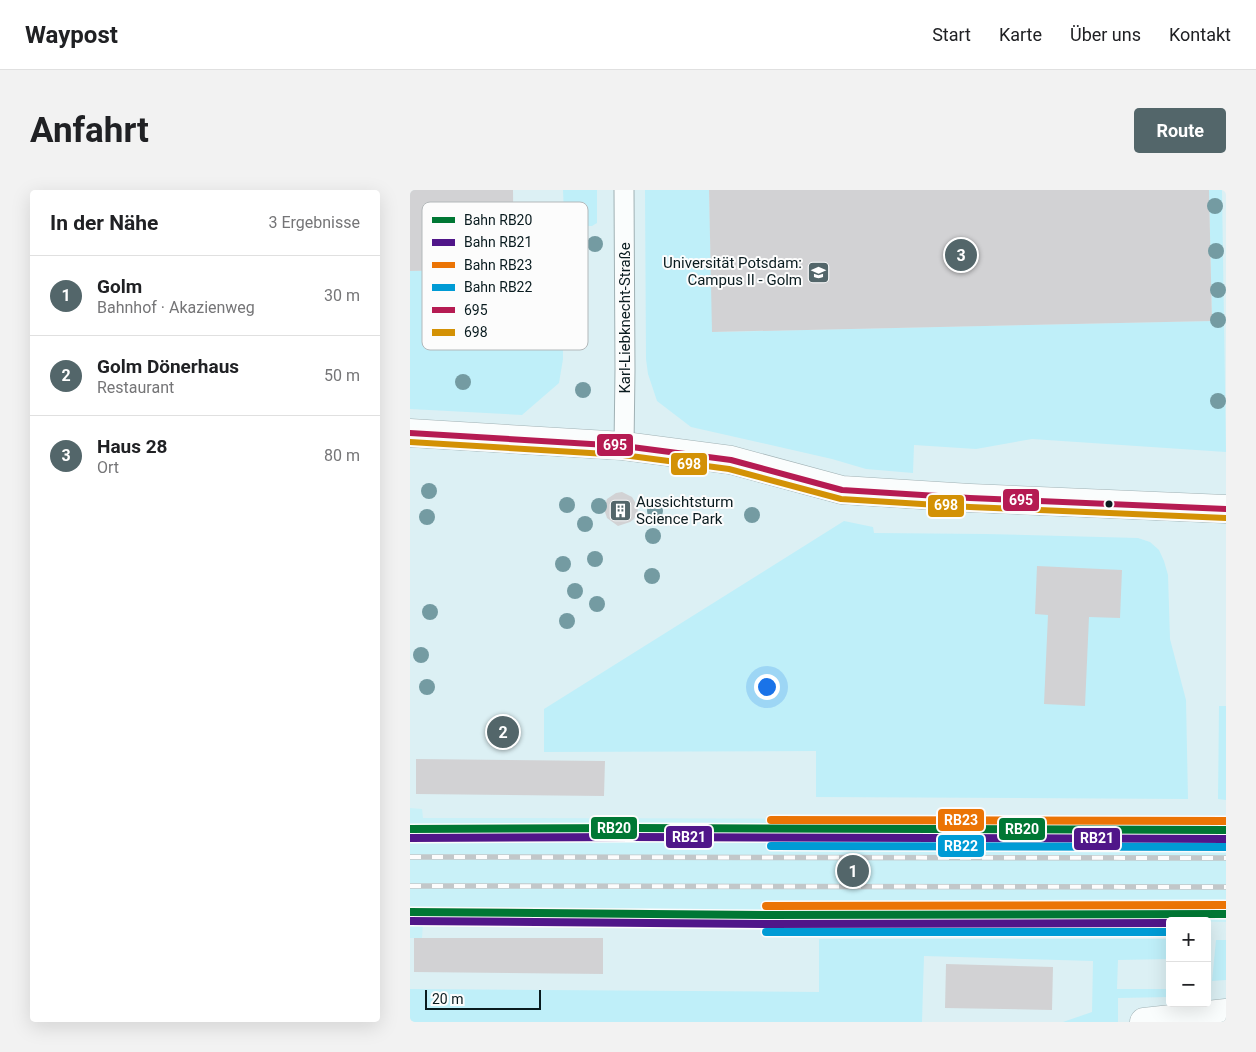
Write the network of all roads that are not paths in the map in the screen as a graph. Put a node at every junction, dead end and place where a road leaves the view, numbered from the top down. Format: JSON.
{"nodes":[{"id":1,"x":624,"y":190,"type":"edge"},
{"id":2,"x":410,"y":433,"type":"edge"},
{"id":3,"x":624,"y":446,"type":"junction"},
{"id":4,"x":1226,"y":509,"type":"edge"},
{"id":5,"x":1226,"y":1013,"type":"edge"},
{"id":6,"x":1144,"y":1022,"type":"edge"}],
"edges":[{"from":1,"to":3,"type":"lane","name":"Karl-Liebknecht-Straße"},
{"from":2,"to":3,"type":"street"},
{"from":3,"to":4,"type":"street"},
{"from":5,"to":6,"type":"street"}]}
